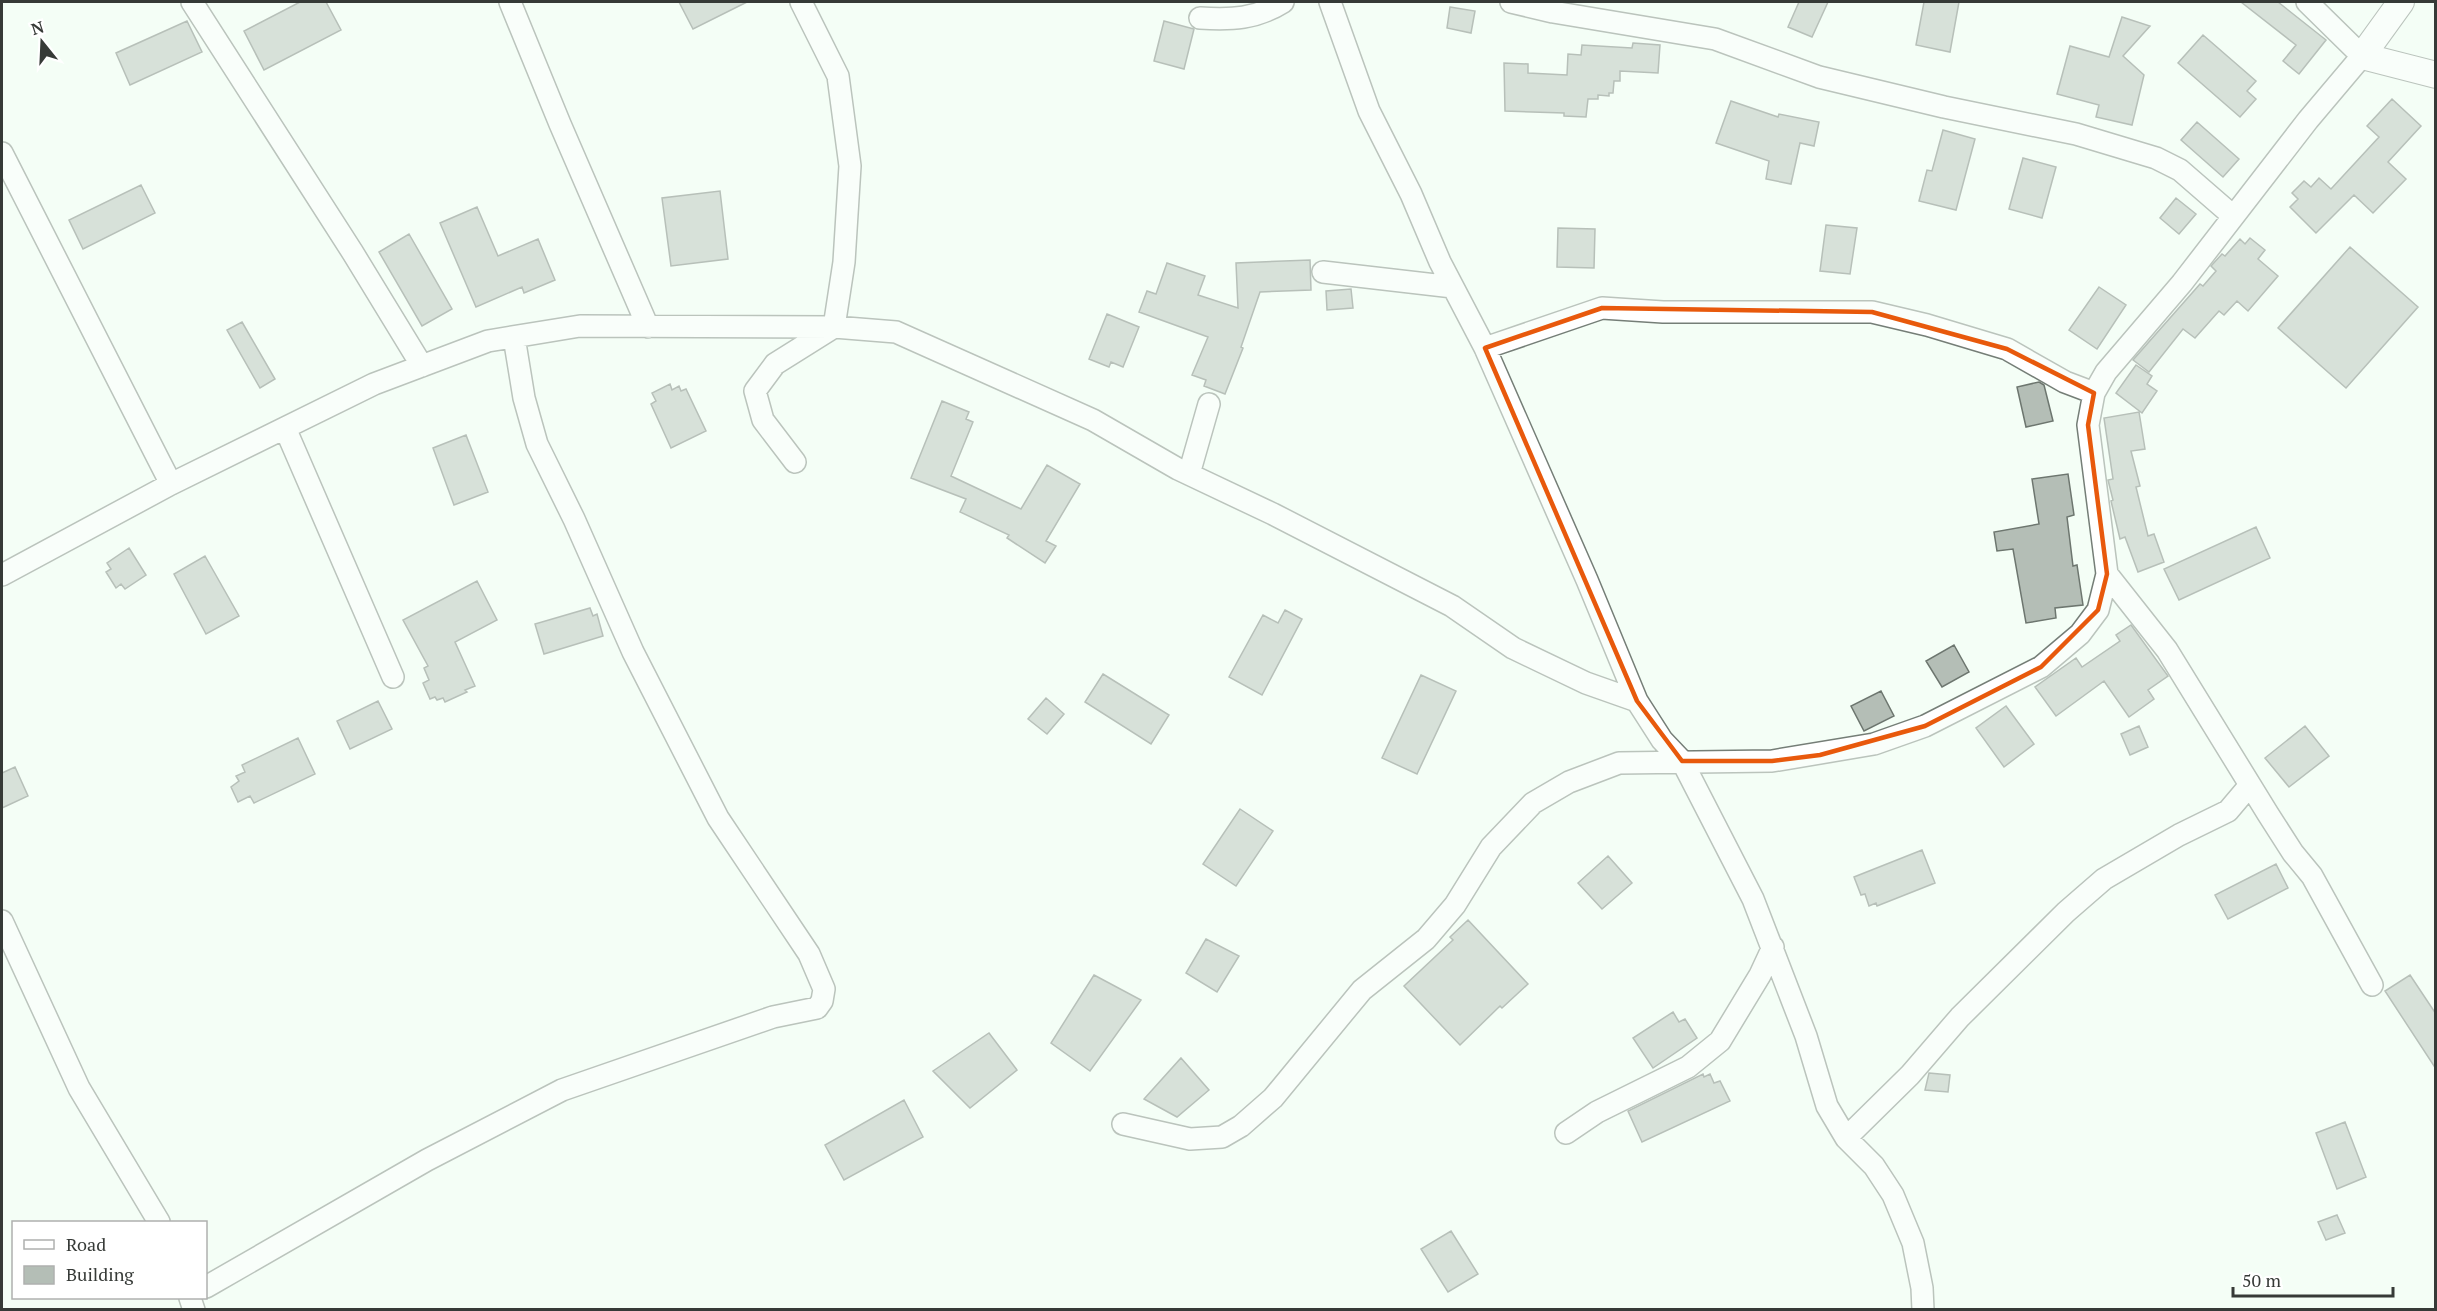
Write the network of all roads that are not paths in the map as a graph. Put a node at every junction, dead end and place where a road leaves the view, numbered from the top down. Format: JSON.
{"nodes":[{"id":1,"x":192,"y":2,"type":"edge"},
{"id":2,"x":510,"y":2,"type":"edge"},
{"id":3,"x":801,"y":2,"type":"edge"},
{"id":4,"x":1283,"y":2,"type":"edge"},
{"id":5,"x":1330,"y":2,"type":"edge"},
{"id":6,"x":1511,"y":2,"type":"edge"},
{"id":7,"x":2307,"y":2,"type":"edge"},
{"id":8,"x":2401,"y":2,"type":"edge"},
{"id":9,"x":1200,"y":18,"type":"dead end"},
{"id":10,"x":2362,"y":56,"type":"junction"},
{"id":11,"x":2436,"y":75,"type":"edge"},
{"id":12,"x":2,"y":153,"type":"edge"},
{"id":13,"x":2233,"y":216,"type":"junction"},
{"id":14,"x":1323,"y":272,"type":"dead end"},
{"id":15,"x":1453,"y":287,"type":"junction"},
{"id":16,"x":648,"y":327,"type":"junction"},
{"id":17,"x":834,"y":327,"type":"junction"},
{"id":18,"x":514,"y":337,"type":"junction"},
{"id":19,"x":1485,"y":348,"type":"junction"},
{"id":20,"x":423,"y":366,"type":"junction"},
{"id":21,"x":2094,"y":393,"type":"junction"},
{"id":22,"x":1209,"y":404,"type":"dead end"},
{"id":23,"x":285,"y":428,"type":"junction"},
{"id":24,"x":795,"y":462,"type":"dead end"},
{"id":25,"x":1189,"y":474,"type":"junction"},
{"id":26,"x":171,"y":484,"type":"junction"},
{"id":27,"x":2108,"y":574,"type":"junction"},
{"id":28,"x":2,"y":575,"type":"edge"},
{"id":29,"x":393,"y":677,"type":"dead end"},
{"id":30,"x":1637,"y":701,"type":"junction"},
{"id":31,"x":1682,"y":761,"type":"junction"},
{"id":32,"x":2250,"y":785,"type":"junction"},
{"id":33,"x":2,"y":921,"type":"edge"},
{"id":34,"x":1773,"y":947,"type":"junction"},
{"id":35,"x":2372,"y":985,"type":"dead end"},
{"id":36,"x":1123,"y":1124,"type":"dead end"},
{"id":37,"x":1566,"y":1133,"type":"dead end"},
{"id":38,"x":1846,"y":1138,"type":"junction"},
{"id":39,"x":158,"y":1221,"type":"edge"},
{"id":40,"x":207,"y":1286,"type":"edge"},
{"id":41,"x":1923,"y":1310,"type":"edge"}],
"edges":[{"from":1,"to":20,"type":"street"},
{"from":2,"to":16,"type":"street"},
{"from":3,"to":17,"type":"street"},
{"from":4,"to":9,"type":"street"},
{"from":5,"to":15,"type":"street"},
{"from":6,"to":13,"type":"street"},
{"from":7,"to":10,"type":"street"},
{"from":8,"to":10,"type":"street"},
{"from":10,"to":11,"type":"street"},
{"from":10,"to":13,"type":"street"},
{"from":12,"to":26,"type":"street"},
{"from":13,"to":21,"type":"street"},
{"from":14,"to":15,"type":"street"},
{"from":15,"to":19,"type":"street"},
{"from":16,"to":17,"type":"street"},
{"from":16,"to":18,"type":"street"},
{"from":17,"to":24,"type":"street"},
{"from":17,"to":25,"type":"street"},
{"from":18,"to":20,"type":"street"},
{"from":18,"to":40,"type":"street"},
{"from":19,"to":21,"type":"street"},
{"from":19,"to":30,"type":"street"},
{"from":20,"to":23,"type":"street"},
{"from":21,"to":27,"type":"street"},
{"from":22,"to":25,"type":"street"},
{"from":23,"to":26,"type":"street"},
{"from":23,"to":29,"type":"street"},
{"from":25,"to":30,"type":"street"},
{"from":26,"to":28,"type":"street"},
{"from":27,"to":31,"type":"street"},
{"from":27,"to":32,"type":"street"},
{"from":30,"to":31,"type":"street"},
{"from":31,"to":34,"type":"street"},
{"from":31,"to":36,"type":"street"},
{"from":32,"to":35,"type":"street"},
{"from":32,"to":38,"type":"street"},
{"from":33,"to":39,"type":"street"},
{"from":34,"to":37,"type":"street"},
{"from":34,"to":38,"type":"street"},
{"from":38,"to":41,"type":"street"}]}
